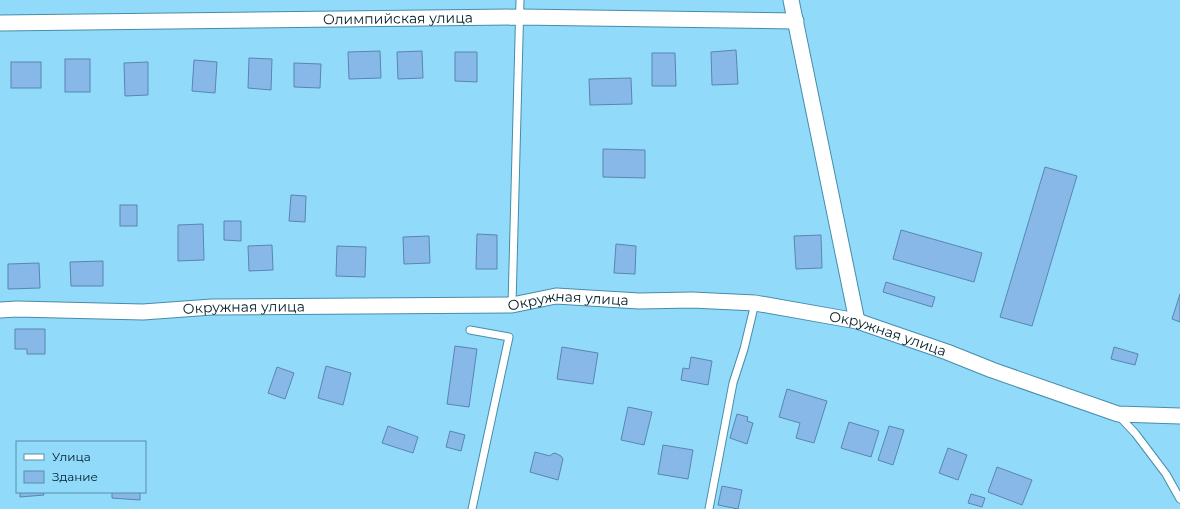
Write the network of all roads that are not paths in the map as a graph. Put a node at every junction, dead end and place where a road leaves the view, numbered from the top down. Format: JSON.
{"nodes":[{"id":1,"x":520,"y":0,"type":"edge"},
{"id":2,"x":791,"y":0,"type":"edge"},
{"id":3,"x":520,"y":17,"type":"junction"},
{"id":4,"x":796,"y":21,"type":"junction"},
{"id":5,"x":0,"y":23,"type":"edge"},
{"id":6,"x":755,"y":303,"type":"junction"},
{"id":7,"x":512,"y":305,"type":"junction"},
{"id":8,"x":0,"y":310,"type":"edge"},
{"id":9,"x":857,"y":321,"type":"junction"},
{"id":10,"x":470,"y":330,"type":"dead end"},
{"id":11,"x":1118,"y":414,"type":"junction"},
{"id":12,"x":1180,"y":416,"type":"edge"},
{"id":13,"x":1180,"y":499,"type":"edge"},
{"id":14,"x":472,"y":509,"type":"edge"},
{"id":15,"x":709,"y":509,"type":"edge"}],
"edges":[{"from":1,"to":3,"type":"lane"},
{"from":2,"to":4,"type":"street"},
{"from":3,"to":4,"type":"street","name":"Олимпийская улица"},
{"from":3,"to":5,"type":"street","name":"Олимпийская улица"},
{"from":3,"to":7,"type":"lane"},
{"from":4,"to":9,"type":"street"},
{"from":6,"to":7,"type":"street","name":"Окружная улица"},
{"from":6,"to":9,"type":"street","name":"Окружная улица"},
{"from":6,"to":15,"type":"lane"},
{"from":7,"to":8,"type":"street","name":"Окружная улица"},
{"from":9,"to":11,"type":"street","name":"Окружная улица"},
{"from":10,"to":14,"type":"lane"},
{"from":11,"to":12,"type":"street","name":"Окружная улица"},
{"from":11,"to":13,"type":"lane"}]}
